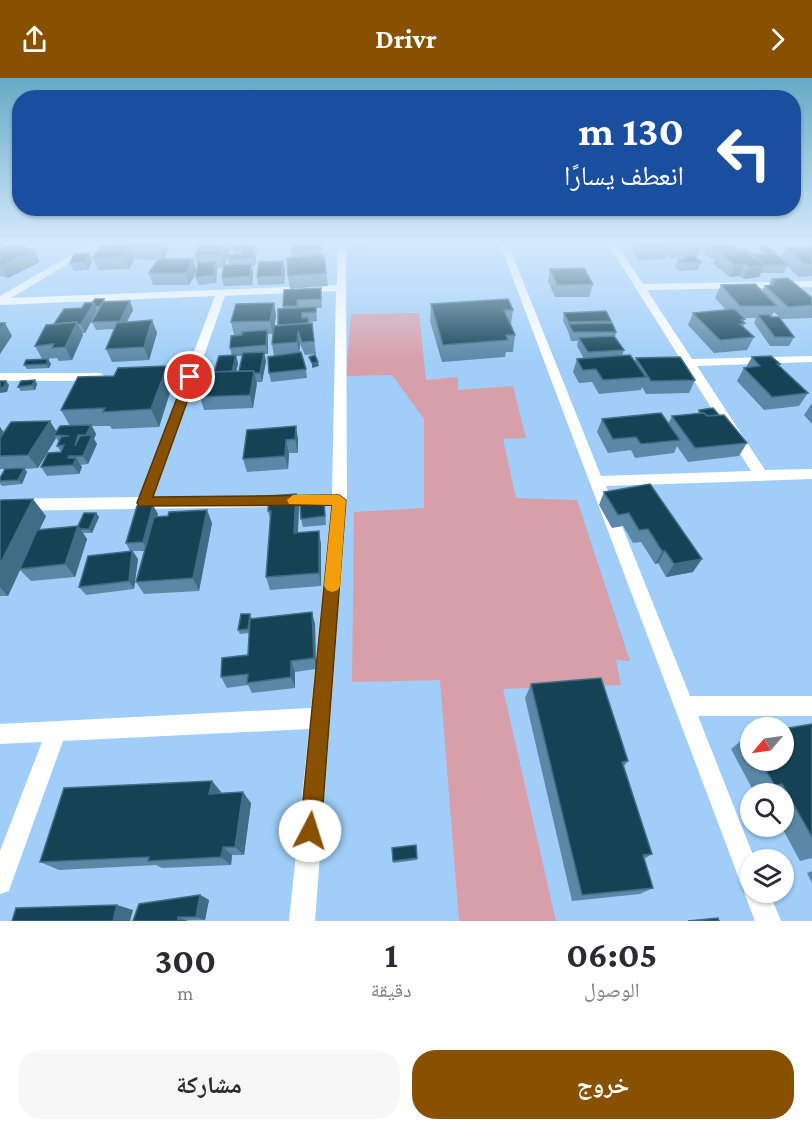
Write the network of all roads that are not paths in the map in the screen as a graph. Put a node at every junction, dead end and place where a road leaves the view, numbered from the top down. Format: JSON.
{"nodes":[{"id":1,"x":30,"y":283,"type":"edge"},
{"id":2,"x":341,"y":283,"type":"edge"},
{"id":3,"x":519,"y":283,"type":"edge"},
{"id":4,"x":638,"y":283,"type":"edge"},
{"id":5,"x":812,"y":284,"type":"edge"},
{"id":6,"x":640,"y":287,"type":"junction"},
{"id":7,"x":341,"y":288,"type":"junction"},
{"id":8,"x":221,"y":293,"type":"junction"},
{"id":9,"x":0,"y":301,"type":"edge"},
{"id":10,"x":812,"y":359,"type":"edge"},
{"id":11,"x":688,"y":363,"type":"junction"},
{"id":12,"x":0,"y":377,"type":"edge"},
{"id":13,"x":107,"y":377,"type":"edge"},
{"id":14,"x":143,"y":377,"type":"edge"},
{"id":15,"x":190,"y":377,"type":"junction"},
{"id":16,"x":812,"y":474,"type":"edge"},
{"id":17,"x":761,"y":475,"type":"junction"},
{"id":18,"x":596,"y":480,"type":"junction"},
{"id":19,"x":339,"y":500,"type":"junction"},
{"id":20,"x":144,"y":503,"type":"junction"},
{"id":21,"x":0,"y":505,"type":"edge"},
{"id":22,"x":684,"y":706,"type":"junction"},
{"id":23,"x":812,"y":706,"type":"edge"},
{"id":24,"x":321,"y":718,"type":"junction"},
{"id":25,"x":56,"y":733,"type":"junction"},
{"id":26,"x":0,"y":734,"type":"edge"},
{"id":27,"x":740,"y":850,"type":"edge"},
{"id":28,"x":0,"y":882,"type":"edge"},
{"id":29,"x":761,"y":903,"type":"edge"},
{"id":30,"x":302,"y":921,"type":"edge"},
{"id":31,"x":768,"y":921,"type":"edge"}],
"edges":[{"from":1,"to":9,"type":"street"},
{"from":2,"to":7,"type":"street"},
{"from":3,"to":18,"type":"street"},
{"from":4,"to":6,"type":"street"},
{"from":5,"to":6,"type":"street"},
{"from":6,"to":11,"type":"street"},
{"from":7,"to":8,"type":"street"},
{"from":7,"to":19,"type":"street"},
{"from":8,"to":9,"type":"street"},
{"from":8,"to":15,"type":"street"},
{"from":10,"to":11,"type":"street"},
{"from":11,"to":17,"type":"street"},
{"from":12,"to":13,"type":"street"},
{"from":14,"to":15,"type":"street"},
{"from":15,"to":20,"type":"street"},
{"from":16,"to":17,"type":"street"},
{"from":17,"to":18,"type":"street"},
{"from":18,"to":22,"type":"street"},
{"from":19,"to":20,"type":"street"},
{"from":19,"to":24,"type":"street"},
{"from":20,"to":21,"type":"street"},
{"from":22,"to":23,"type":"street"},
{"from":22,"to":27,"type":"street"},
{"from":24,"to":25,"type":"street"},
{"from":24,"to":30,"type":"street"},
{"from":25,"to":26,"type":"street"},
{"from":25,"to":28,"type":"street"},
{"from":29,"to":31,"type":"street"}]}
